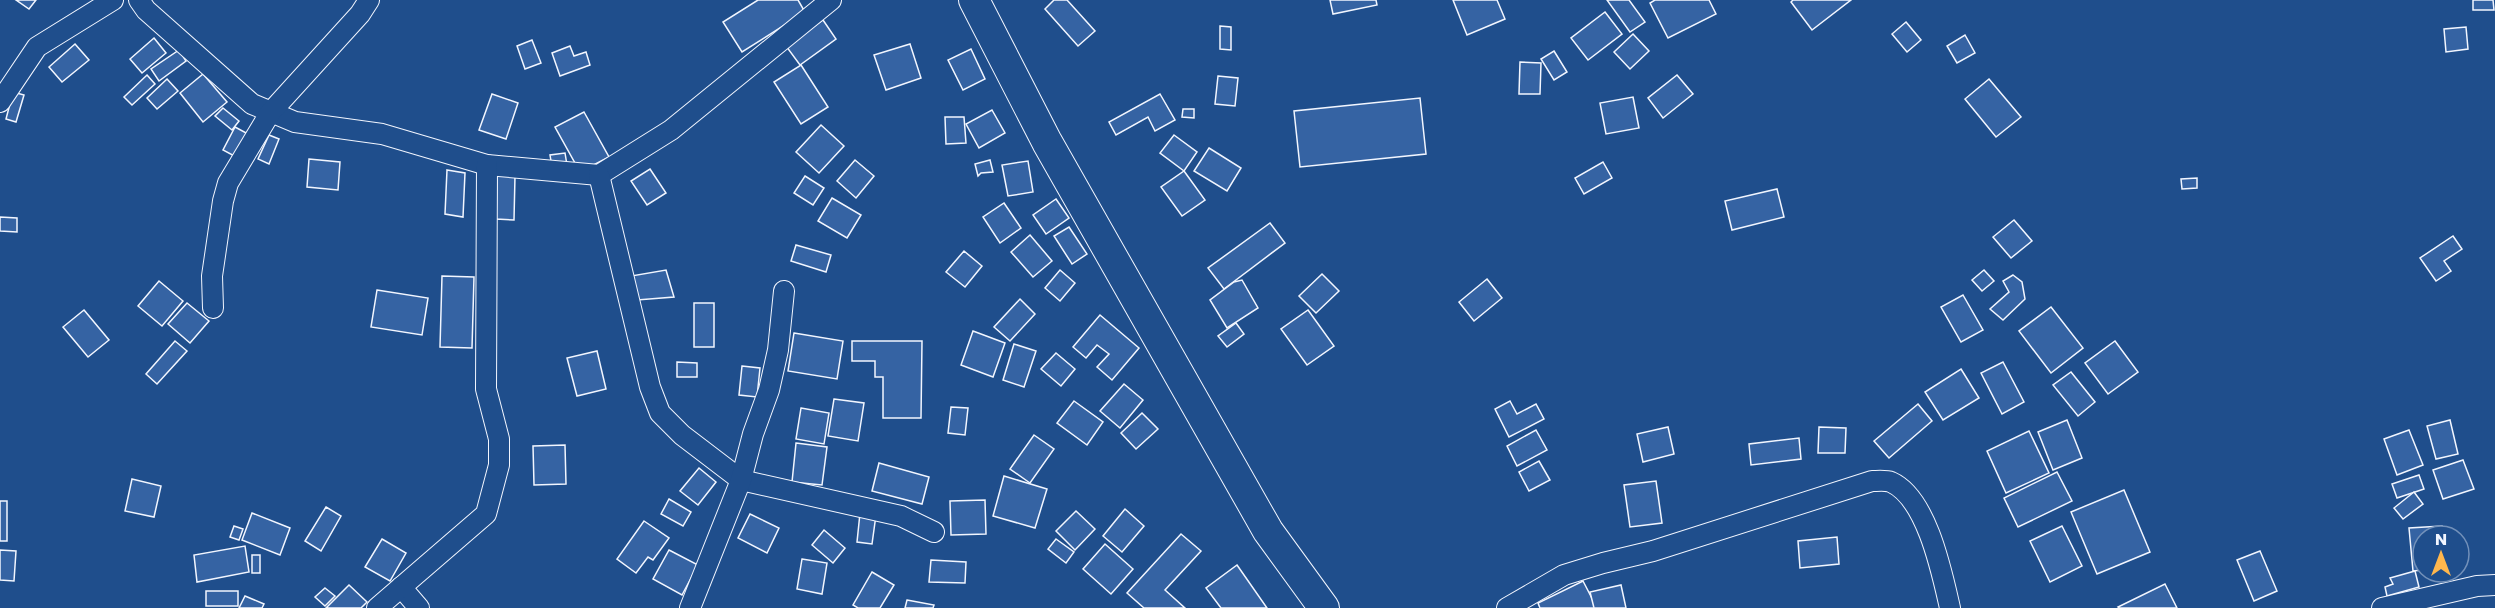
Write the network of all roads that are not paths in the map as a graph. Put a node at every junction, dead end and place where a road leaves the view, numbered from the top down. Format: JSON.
{"nodes":[{"id":1,"x":113,"y":0,"type":"edge"},
{"id":2,"x":139,"y":0,"type":"edge"},
{"id":3,"x":369,"y":0,"type":"edge"},
{"id":4,"x":831,"y":0,"type":"edge"},
{"id":5,"x":974,"y":0,"type":"edge"},
{"id":6,"x":0,"y":102,"type":"edge"},
{"id":7,"x":270,"y":113,"type":"junction"},
{"id":8,"x":488,"y":165,"type":"junction"},
{"id":9,"x":599,"y":175,"type":"junction"},
{"id":10,"x":784,"y":291,"type":"dead end"},
{"id":11,"x":213,"y":308,"type":"dead end"},
{"id":12,"x":741,"y":480,"type":"junction"},
{"id":13,"x":934,"y":532,"type":"dead end"},
{"id":14,"x":2495,"y":585,"type":"edge"},
{"id":15,"x":401,"y":587,"type":"junction"},
{"id":16,"x":377,"y":608,"type":"edge"},
{"id":17,"x":419,"y":608,"type":"edge"},
{"id":18,"x":690,"y":608,"type":"edge"},
{"id":19,"x":1324,"y":608,"type":"edge"},
{"id":20,"x":1507,"y":608,"type":"edge"},
{"id":21,"x":1950,"y":608,"type":"edge"},
{"id":22,"x":2382,"y":608,"type":"edge"}],
"edges":[{"from":1,"to":6,"type":"street"},
{"from":2,"to":7,"type":"street"},
{"from":3,"to":7,"type":"street"},
{"from":4,"to":9,"type":"street"},
{"from":5,"to":19,"type":"main road"},
{"from":7,"to":8,"type":"street"},
{"from":7,"to":11,"type":"street"},
{"from":8,"to":9,"type":"street"},
{"from":8,"to":15,"type":"street"},
{"from":9,"to":12,"type":"street"},
{"from":10,"to":12,"type":"street"},
{"from":12,"to":13,"type":"street"},
{"from":12,"to":18,"type":"street"},
{"from":14,"to":22,"type":"street"},
{"from":15,"to":16,"type":"street"},
{"from":15,"to":17,"type":"street"},
{"from":20,"to":21,"type":"street"}]}
